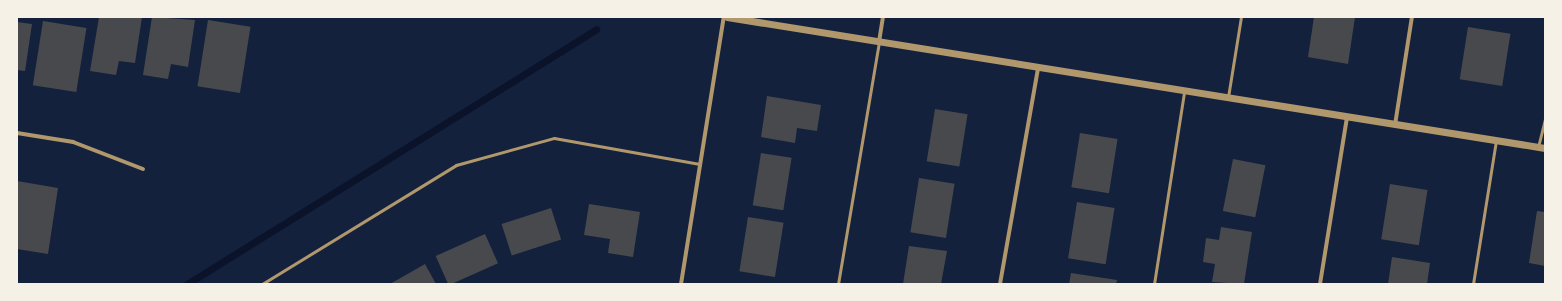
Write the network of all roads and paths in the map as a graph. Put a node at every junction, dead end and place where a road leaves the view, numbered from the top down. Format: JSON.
{"nodes":[{"id":1,"x":724,"y":17,"type":"edge"},
{"id":2,"x":727,"y":17,"type":"edge"},
{"id":3,"x":884,"y":17,"type":"edge"},
{"id":4,"x":1241,"y":17,"type":"edge"},
{"id":5,"x":1412,"y":17,"type":"edge"},
{"id":6,"x":880,"y":42,"type":"junction"},
{"id":7,"x":1038,"y":68,"type":"junction"},
{"id":8,"x":1184,"y":92,"type":"junction"},
{"id":9,"x":1227,"y":99,"type":"junction"},
{"id":10,"x":1347,"y":118,"type":"junction"},
{"id":11,"x":1545,"y":119,"type":"edge"},
{"id":12,"x":1395,"y":125,"type":"junction"},
{"id":13,"x":17,"y":133,"type":"edge"},
{"id":14,"x":1496,"y":141,"type":"junction"},
{"id":15,"x":1541,"y":148,"type":"edge"},
{"id":16,"x":700,"y":164,"type":"junction"},
{"id":17,"x":143,"y":169,"type":"dead end"},
{"id":18,"x":262,"y":284,"type":"edge"},
{"id":19,"x":681,"y":284,"type":"edge"},
{"id":20,"x":838,"y":284,"type":"edge"},
{"id":21,"x":1000,"y":284,"type":"edge"},
{"id":22,"x":1154,"y":284,"type":"edge"},
{"id":23,"x":1320,"y":284,"type":"edge"},
{"id":24,"x":1473,"y":284,"type":"edge"}],
"edges":[{"from":1,"to":16,"type":"street"},
{"from":2,"to":6,"type":"street"},
{"from":3,"to":6,"type":"street"},
{"from":4,"to":9,"type":"lane"},
{"from":5,"to":12,"type":"street"},
{"from":6,"to":7,"type":"street"},
{"from":6,"to":20,"type":"lane"},
{"from":7,"to":8,"type":"street"},
{"from":7,"to":21,"type":"street"},
{"from":8,"to":9,"type":"street"},
{"from":8,"to":22,"type":"lane"},
{"from":9,"to":10,"type":"street"},
{"from":10,"to":12,"type":"street"},
{"from":10,"to":23,"type":"street"},
{"from":11,"to":15,"type":"lane"},
{"from":12,"to":14,"type":"street"},
{"from":13,"to":17,"type":"street"},
{"from":14,"to":15,"type":"street"},
{"from":14,"to":24,"type":"lane"},
{"from":16,"to":18,"type":"lane"},
{"from":16,"to":19,"type":"street"}]}
